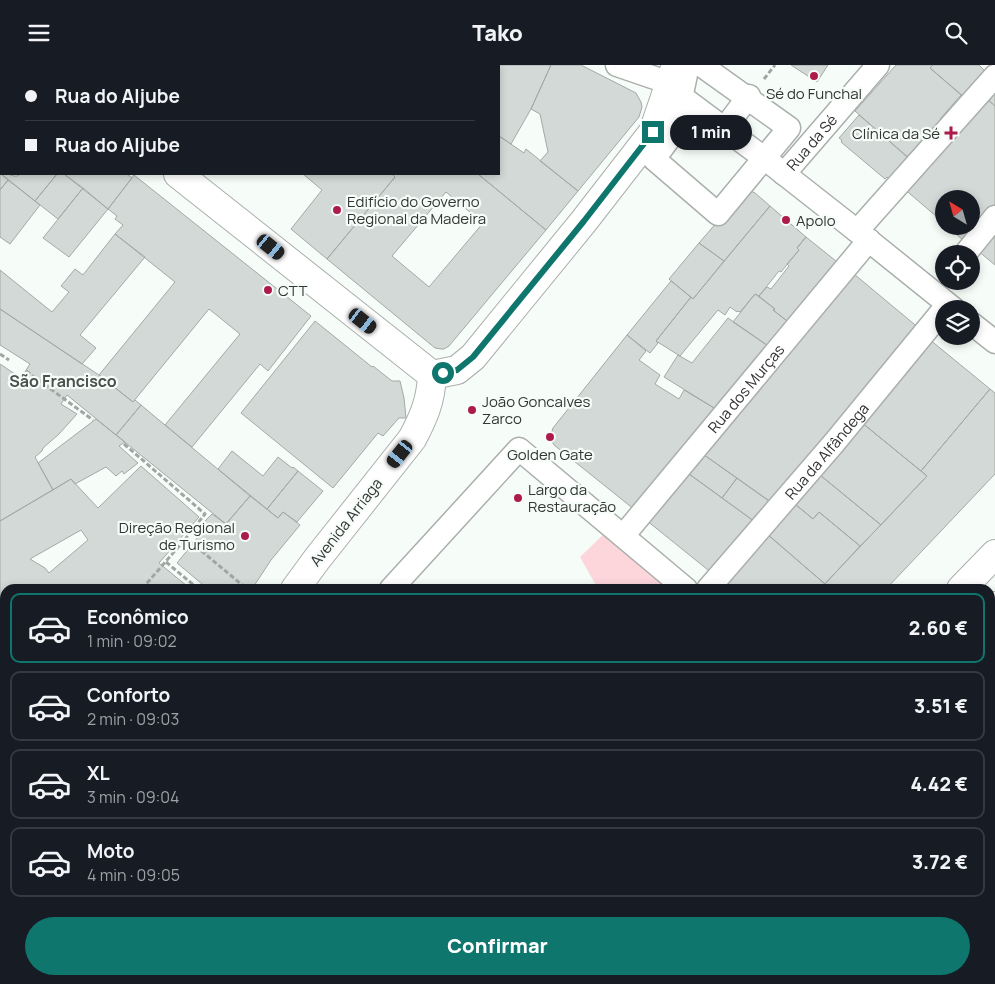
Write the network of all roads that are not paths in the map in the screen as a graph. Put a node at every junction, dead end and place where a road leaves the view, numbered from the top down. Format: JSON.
{"nodes":[{"id":1,"x":617,"y":65,"type":"edge"},
{"id":2,"x":688,"y":65,"type":"edge"},
{"id":3,"x":701,"y":65,"type":"edge"},
{"id":4,"x":878,"y":65,"type":"edge"},
{"id":5,"x":666,"y":71,"type":"edge"},
{"id":6,"x":995,"y":76,"type":"edge"},
{"id":7,"x":682,"y":97,"type":"junction"},
{"id":8,"x":748,"y":97,"type":"junction"},
{"id":9,"x":724,"y":129,"type":"junction"},
{"id":10,"x":764,"y":158,"type":"junction"},
{"id":11,"x":784,"y":174,"type":"junction"},
{"id":12,"x":179,"y":175,"type":"edge"},
{"id":13,"x":995,"y":217,"type":"edge"},
{"id":14,"x":863,"y":235,"type":"junction"},
{"id":15,"x":972,"y":245,"type":"edge"},
{"id":16,"x":944,"y":300,"type":"edge"},
{"id":17,"x":935,"y":312,"type":"edge"},
{"id":18,"x":980,"y":330,"type":"edge"},
{"id":19,"x":995,"y":342,"type":"edge"},
{"id":20,"x":432,"y":375,"type":"junction"},
{"id":21,"x":624,"y":536,"type":"junction"},
{"id":22,"x":995,"y":554,"type":"edge"},
{"id":23,"x":298,"y":584,"type":"edge"},
{"id":24,"x":395,"y":584,"type":"edge"},
{"id":25,"x":680,"y":584,"type":"edge"},
{"id":26,"x":712,"y":584,"type":"edge"},
{"id":27,"x":966,"y":584,"type":"edge"}],
"edges":[{"from":1,"to":5,"type":"street"},
{"from":2,"to":7,"type":"street"},
{"from":3,"to":8,"type":"street"},
{"from":4,"to":11,"type":"street","name":"Rua da Sé"},
{"from":5,"to":20,"type":"street"},
{"from":6,"to":14,"type":"street","name":"Rua dos Murças"},
{"from":7,"to":9,"type":"street"},
{"from":7,"to":10,"type":"street"},
{"from":8,"to":9,"type":"street"},
{"from":8,"to":10,"type":"street"},
{"from":9,"to":10,"type":"street"},
{"from":10,"to":11,"type":"street"},
{"from":11,"to":14,"type":"street"},
{"from":12,"to":20,"type":"street"},
{"from":13,"to":15,"type":"street"},
{"from":14,"to":16,"type":"street"},
{"from":14,"to":21,"type":"street","name":"Rua dos Murças"},
{"from":17,"to":26,"type":"street","name":"Rua da Alfândega"},
{"from":18,"to":19,"type":"street"},
{"from":20,"to":23,"type":"street","name":"Avenida Arriaga"},
{"from":21,"to":24,"type":"street"},
{"from":21,"to":25,"type":"street"},
{"from":22,"to":27,"type":"street"}]}
